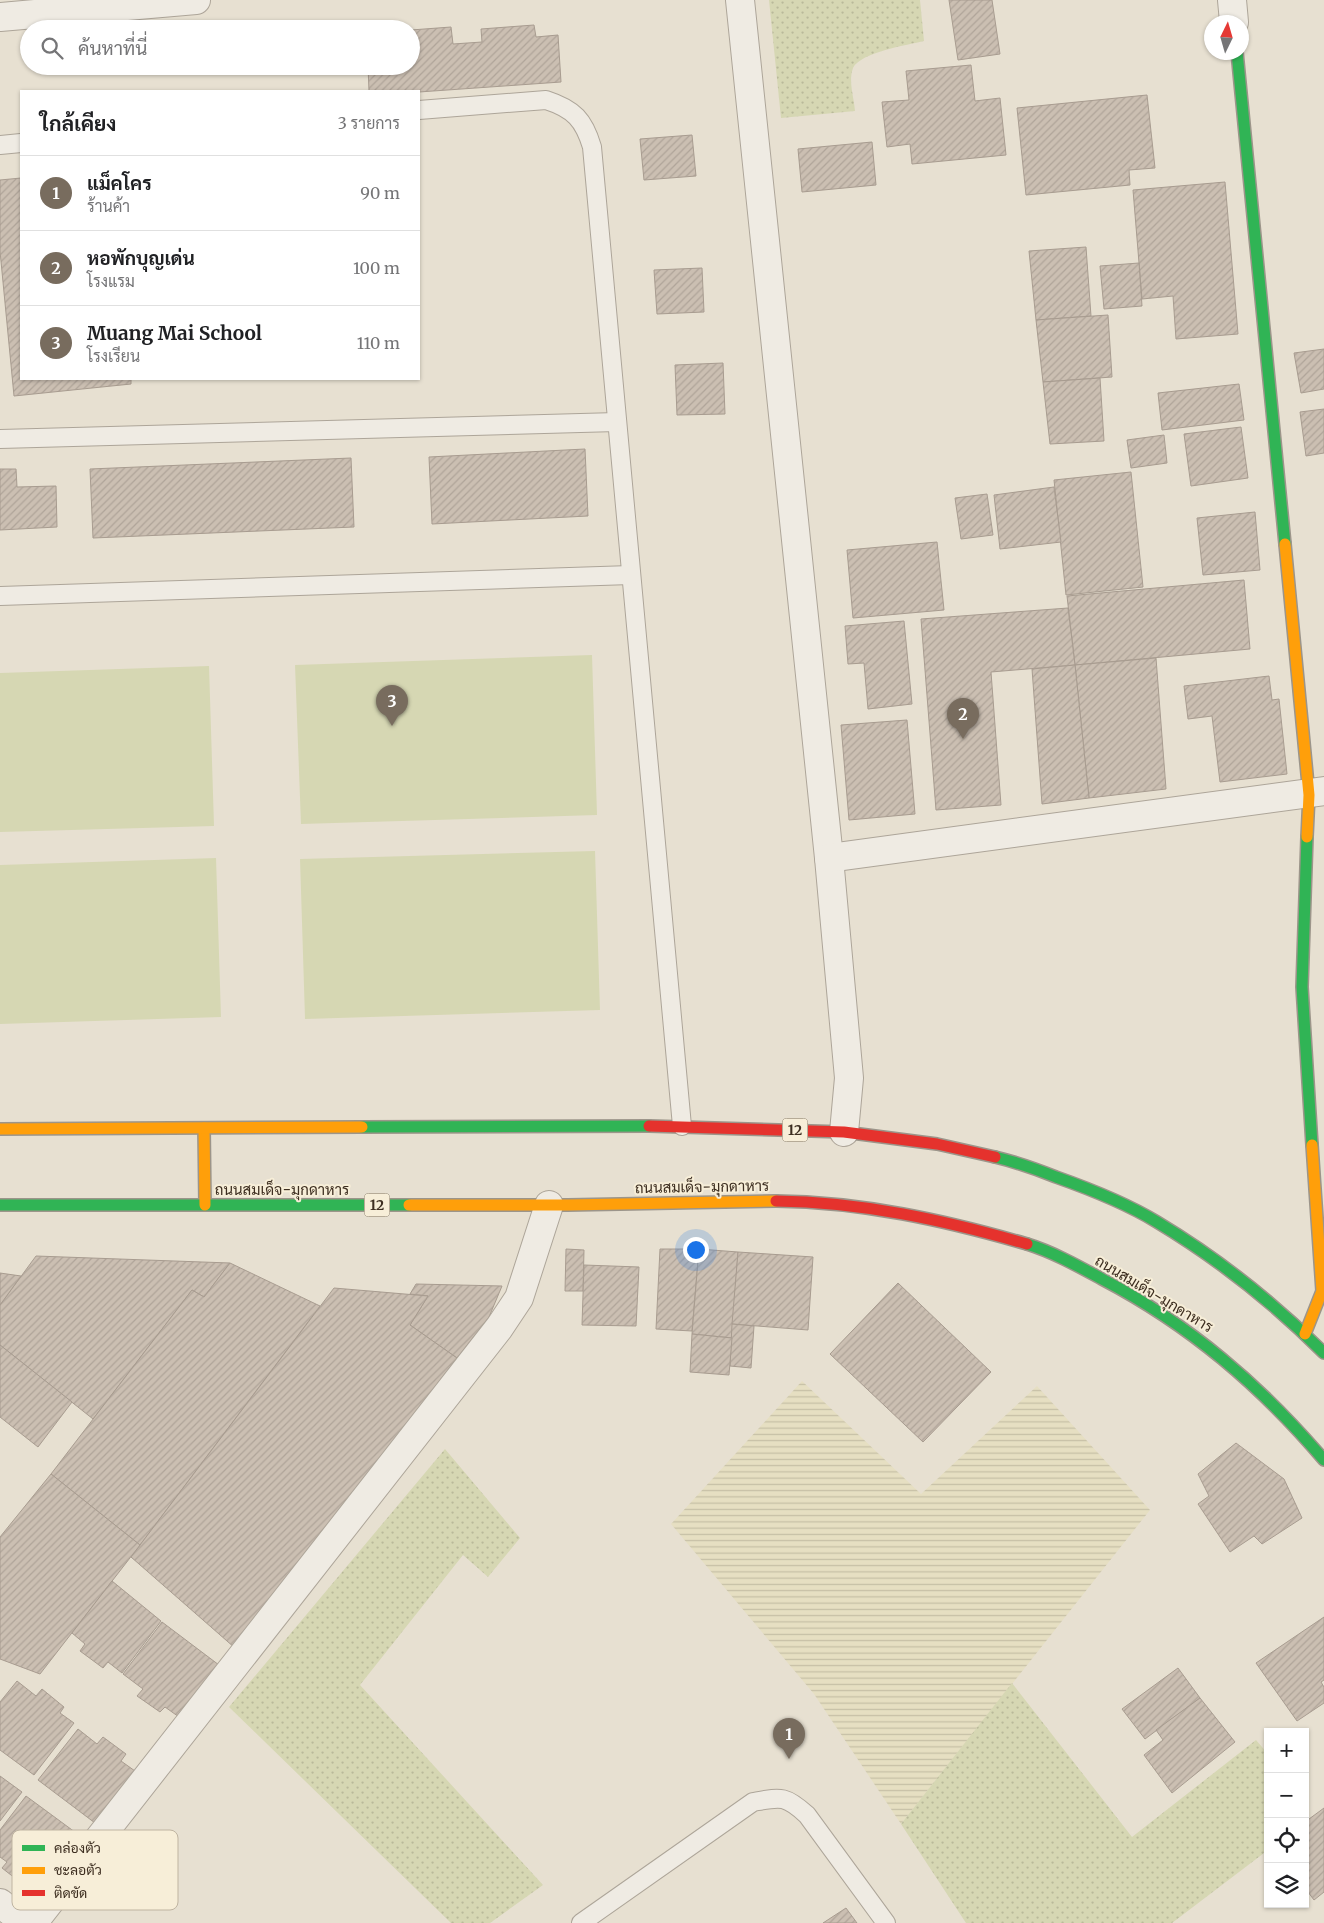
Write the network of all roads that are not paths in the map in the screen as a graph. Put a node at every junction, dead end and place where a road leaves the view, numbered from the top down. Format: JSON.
{"nodes":[{"id":1,"x":196,"y":0,"type":"edge"},
{"id":2,"x":740,"y":0,"type":"edge"},
{"id":3,"x":1232,"y":0,"type":"edge"},
{"id":4,"x":1233,"y":15,"type":"edge"},
{"id":5,"x":0,"y":17,"type":"edge"},
{"id":6,"x":1238,"y":60,"type":"edge"},
{"id":7,"x":420,"y":110,"type":"edge"},
{"id":8,"x":20,"y":144,"type":"edge"},
{"id":9,"x":0,"y":145,"type":"edge"},
{"id":10,"x":617,"y":422,"type":"junction"},
{"id":11,"x":0,"y":439,"type":"edge"},
{"id":12,"x":631,"y":575,"type":"junction"},
{"id":13,"x":0,"y":596,"type":"edge"},
{"id":14,"x":1316,"y":793,"type":"edge"},
{"id":15,"x":829,"y":858,"type":"junction"},
{"id":16,"x":1316,"y":1075,"type":"edge"},
{"id":17,"x":682,"y":1126,"type":"junction"},
{"id":18,"x":204,"y":1128,"type":"junction"},
{"id":19,"x":0,"y":1130,"type":"edge"},
{"id":20,"x":844,"y":1132,"type":"junction"},
{"id":21,"x":549,"y":1204,"type":"junction"},
{"id":22,"x":0,"y":1205,"type":"edge"},
{"id":23,"x":205,"y":1205,"type":"junction"},
{"id":24,"x":1305,"y":1334,"type":"junction"},
{"id":25,"x":1324,"y":1353,"type":"edge"},
{"id":26,"x":1324,"y":1460,"type":"edge"},
{"id":27,"x":106,"y":1830,"type":"edge"},
{"id":28,"x":0,"y":1903,"type":"edge"},
{"id":29,"x":43,"y":1910,"type":"edge"},
{"id":30,"x":25,"y":1923,"type":"edge"},
{"id":31,"x":33,"y":1923,"type":"edge"},
{"id":32,"x":581,"y":1923,"type":"edge"},
{"id":33,"x":886,"y":1923,"type":"edge"}],
"edges":[{"from":1,"to":5,"type":"street"},
{"from":2,"to":15,"type":"street"},
{"from":3,"to":4,"type":"street"},
{"from":6,"to":14,"type":"main road"},
{"from":7,"to":10,"type":"lane"},
{"from":8,"to":9,"type":"lane"},
{"from":10,"to":11,"type":"lane"},
{"from":10,"to":12,"type":"lane"},
{"from":12,"to":13,"type":"lane"},
{"from":12,"to":17,"type":"lane"},
{"from":14,"to":15,"type":"street"},
{"from":14,"to":16,"type":"main road"},
{"from":15,"to":20,"type":"street"},
{"from":16,"to":24,"type":"main road"},
{"from":17,"to":18,"type":"main road","number":"12"},
{"from":17,"to":20,"type":"main road","number":"12"},
{"from":18,"to":19,"type":"main road","number":"12"},
{"from":18,"to":23,"type":"main road"},
{"from":20,"to":24,"type":"main road","number":"12"},
{"from":21,"to":23,"type":"main road","name":"ถนนสมเด็จ-มุกดาหาร","number":"12"},
{"from":21,"to":26,"type":"main road","name":"ถนนสมเด็จ-มุกดาหาร","number":"12"},
{"from":21,"to":27,"type":"street"},
{"from":22,"to":23,"type":"main road","name":"ถนนสมเด็จ-มุกดาหาร","number":"12"},
{"from":24,"to":25,"type":"main road","number":"12"},
{"from":28,"to":30,"type":"street"},
{"from":29,"to":31,"type":"street"},
{"from":32,"to":33,"type":"lane"}]}
